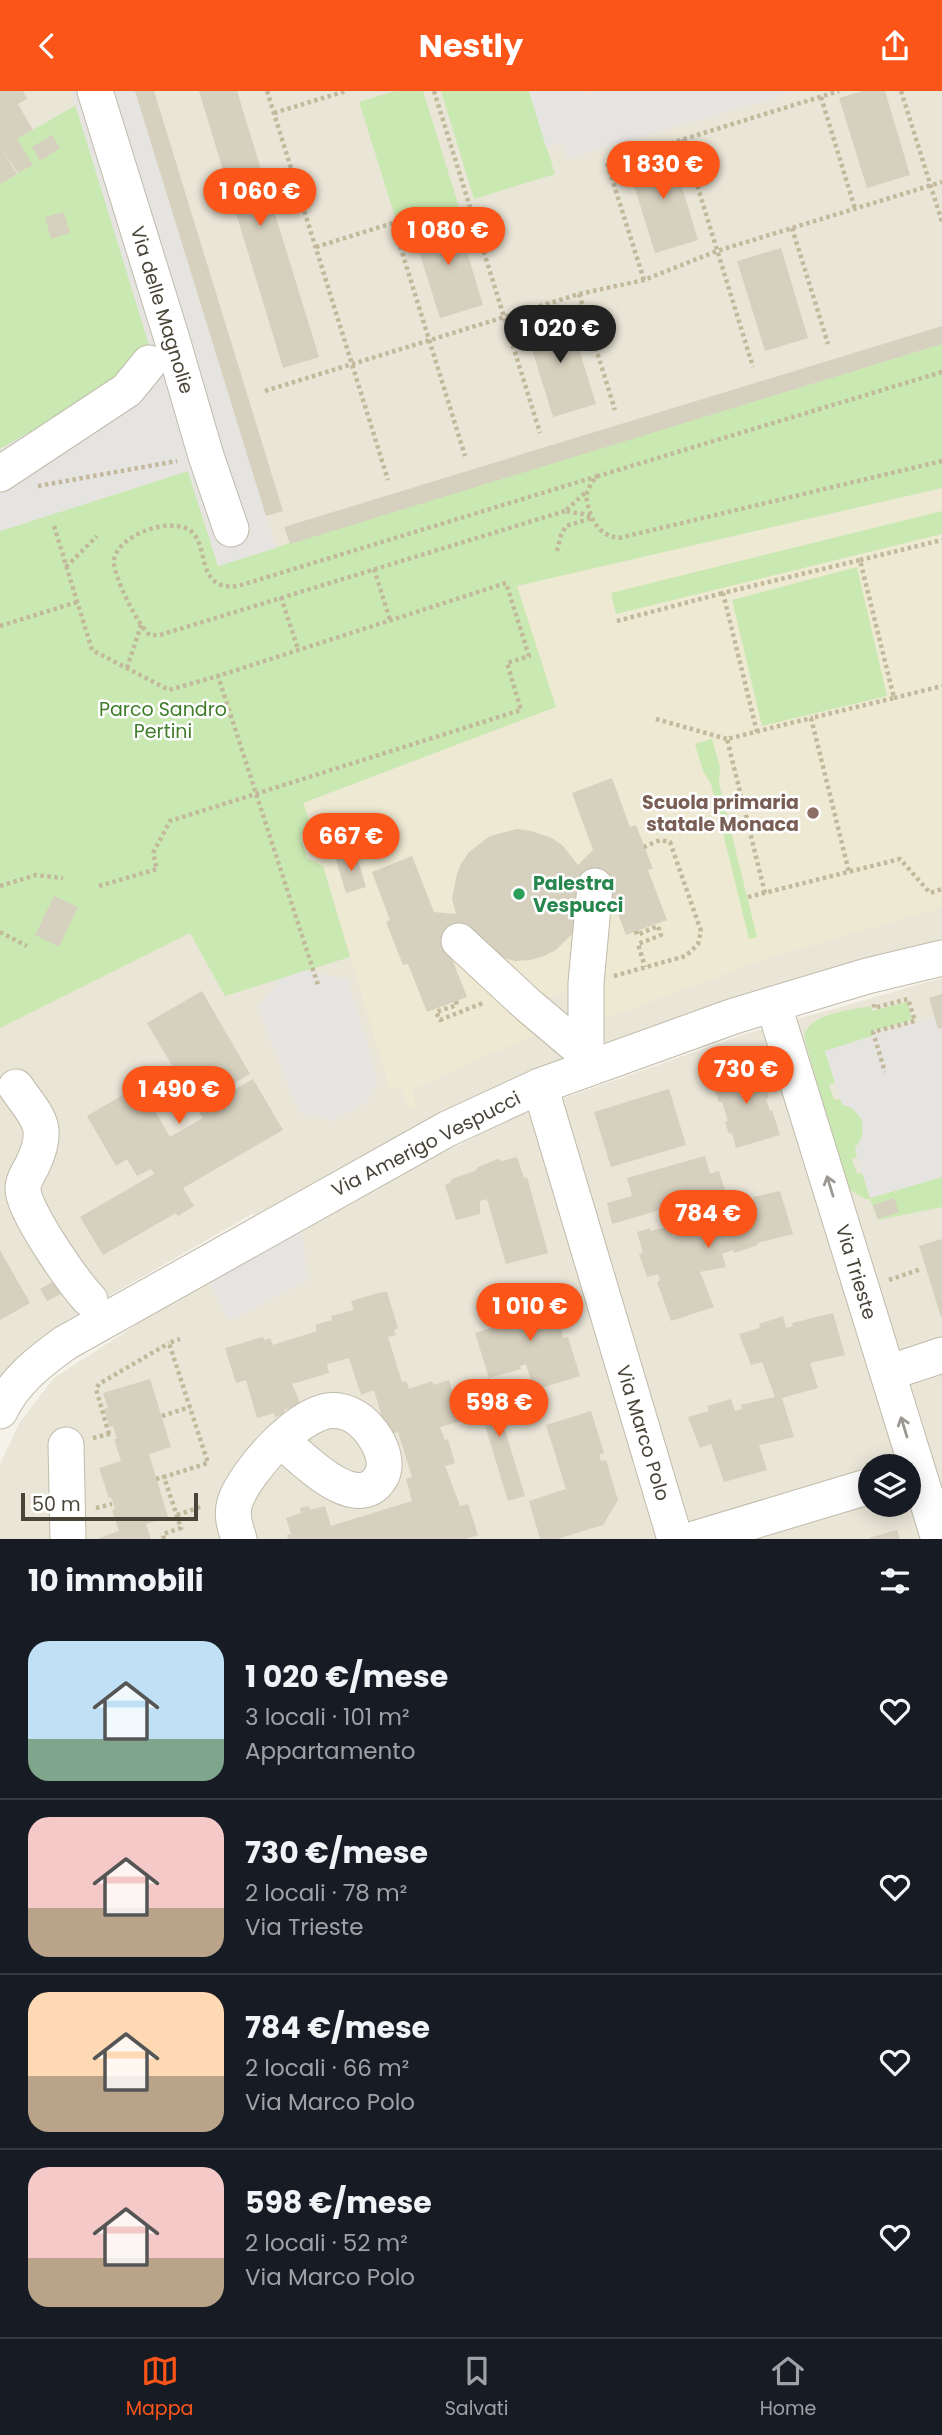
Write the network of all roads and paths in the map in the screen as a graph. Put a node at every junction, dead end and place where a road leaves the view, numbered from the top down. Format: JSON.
{"nodes":[{"id":1,"x":95,"y":91,"type":"edge"},
{"id":2,"x":267,"y":91,"type":"edge"},
{"id":3,"x":346,"y":91,"type":"edge"},
{"id":4,"x":434,"y":91,"type":"edge"},
{"id":5,"x":839,"y":91,"type":"edge"},
{"id":6,"x":901,"y":91,"type":"edge"},
{"id":7,"x":821,"y":97,"type":"junction"},
{"id":8,"x":274,"y":113,"type":"junction"},
{"id":9,"x":683,"y":139,"type":"junction"},
{"id":10,"x":942,"y":182,"type":"edge"},
{"id":11,"x":931,"y":185,"type":"junction"},
{"id":12,"x":855,"y":209,"type":"junction"},
{"id":13,"x":942,"y":222,"type":"edge"},
{"id":14,"x":792,"y":228,"type":"junction"},
{"id":15,"x":316,"y":247,"type":"junction"},
{"id":16,"x":717,"y":251,"type":"junction"},
{"id":17,"x":644,"y":281,"type":"junction"},
{"id":18,"x":579,"y":294,"type":"junction"},
{"id":19,"x":504,"y":317,"type":"junction"},
{"id":20,"x":429,"y":340,"type":"junction"},
{"id":21,"x":828,"y":344,"type":"dead end"},
{"id":22,"x":149,"y":363,"type":"dead end"},
{"id":23,"x":352,"y":364,"type":"junction"},
{"id":24,"x":753,"y":367,"type":"dead end"},
{"id":25,"x":942,"y":372,"type":"edge"},
{"id":26,"x":265,"y":391,"type":"dead end"},
{"id":27,"x":615,"y":410,"type":"dead end"},
{"id":28,"x":540,"y":433,"type":"dead end"},
{"id":29,"x":206,"y":456,"type":"junction"},
{"id":30,"x":465,"y":456,"type":"dead end"},
{"id":31,"x":942,"y":461,"type":"edge"},
{"id":32,"x":0,"y":474,"type":"edge"},
{"id":33,"x":598,"y":476,"type":"junction"},
{"id":34,"x":388,"y":480,"type":"dead end"},
{"id":35,"x":32,"y":487,"type":"dead end"},
{"id":36,"x":588,"y":488,"type":"junction"},
{"id":37,"x":565,"y":511,"type":"junction"},
{"id":38,"x":592,"y":518,"type":"junction"},
{"id":39,"x":54,"y":526,"type":"dead end"},
{"id":40,"x":231,"y":529,"type":"dead end"},
{"id":41,"x":97,"y":536,"type":"dead end"},
{"id":42,"x":942,"y":540,"type":"edge"},
{"id":43,"x":557,"y":551,"type":"dead end"},
{"id":44,"x":860,"y":560,"type":"junction"},
{"id":45,"x":66,"y":567,"type":"junction"},
{"id":46,"x":374,"y":569,"type":"junction"},
{"id":47,"x":723,"y":593,"type":"junction"},
{"id":48,"x":281,"y":597,"type":"junction"},
{"id":49,"x":77,"y":602,"type":"junction"},
{"id":50,"x":390,"y":620,"type":"junction"},
{"id":51,"x":617,"y":621,"type":"dead end"},
{"id":52,"x":141,"y":625,"type":"junction"},
{"id":53,"x":0,"y":626,"type":"edge"},
{"id":54,"x":298,"y":649,"type":"junction"},
{"id":55,"x":127,"y":668,"type":"junction"},
{"id":56,"x":218,"y":675,"type":"junction"},
{"id":57,"x":942,"y":686,"type":"edge"},
{"id":58,"x":894,"y":698,"type":"junction"},
{"id":59,"x":811,"y":718,"type":"junction"},
{"id":60,"x":656,"y":719,"type":"dead end"},
{"id":61,"x":757,"y":731,"type":"junction"},
{"id":62,"x":727,"y":739,"type":"junction"},
{"id":63,"x":256,"y":793,"type":"junction"},
{"id":64,"x":645,"y":847,"type":"dead end"},
{"id":65,"x":849,"y":871,"type":"junction"},
{"id":66,"x":63,"y":877,"type":"dead end"},
{"id":67,"x":0,"y":886,"type":"edge"},
{"id":68,"x":99,"y":886,"type":"dead end"},
{"id":69,"x":595,"y":886,"type":"dead end"},
{"id":70,"x":942,"y":889,"type":"edge"},
{"id":71,"x":765,"y":893,"type":"junction"},
{"id":72,"x":748,"y":897,"type":"dead end"},
{"id":73,"x":636,"y":931,"type":"dead end"},
{"id":74,"x":0,"y":932,"type":"edge"},
{"id":75,"x":459,"y":941,"type":"dead end"},
{"id":76,"x":27,"y":946,"type":"dead end"},
{"id":77,"x":942,"y":958,"type":"edge"},
{"id":78,"x":645,"y":967,"type":"junction"},
{"id":79,"x":867,"y":976,"type":"junction"},
{"id":80,"x":586,"y":983,"type":"junction"},
{"id":81,"x":318,"y":985,"type":"dead end"},
{"id":82,"x":456,"y":1001,"type":"dead end"},
{"id":83,"x":774,"y":1006,"type":"junction"},
{"id":84,"x":461,"y":1013,"type":"dead end"},
{"id":85,"x":586,"y":1062,"type":"junction"},
{"id":86,"x":885,"y":1072,"type":"dead end"},
{"id":87,"x":540,"y":1086,"type":"junction"},
{"id":88,"x":16,"y":1087,"type":"dead end"},
{"id":89,"x":90,"y":1300,"type":"dead end"},
{"id":90,"x":180,"y":1339,"type":"dead end"},
{"id":91,"x":169,"y":1343,"type":"junction"},
{"id":92,"x":942,"y":1355,"type":"edge"},
{"id":93,"x":888,"y":1373,"type":"junction"},
{"id":94,"x":190,"y":1407,"type":"junction"},
{"id":95,"x":0,"y":1411,"type":"edge"},
{"id":96,"x":162,"y":1416,"type":"dead end"},
{"id":97,"x":109,"y":1434,"type":"dead end"},
{"id":98,"x":281,"y":1440,"type":"dead end"},
{"id":99,"x":66,"y":1445,"type":"dead end"},
{"id":100,"x":923,"y":1472,"type":"edge"},
{"id":101,"x":164,"y":1477,"type":"junction"},
{"id":102,"x":156,"y":1479,"type":"dead end"},
{"id":103,"x":858,"y":1490,"type":"edge"},
{"id":104,"x":203,"y":1506,"type":"dead end"},
{"id":105,"x":177,"y":1515,"type":"junction"},
{"id":106,"x":68,"y":1539,"type":"edge"},
{"id":107,"x":164,"y":1539,"type":"edge"},
{"id":108,"x":239,"y":1539,"type":"edge"},
{"id":109,"x":675,"y":1539,"type":"edge"},
{"id":110,"x":694,"y":1539,"type":"edge"},
{"id":111,"x":939,"y":1539,"type":"edge"}],
"edges":[{"from":1,"to":29,"type":"street","name":"Via delle Magnolie"},
{"from":2,"to":8,"type":"path"},
{"from":3,"to":8,"type":"path"},
{"from":4,"to":19,"type":"path"},
{"from":5,"to":7,"type":"path"},
{"from":6,"to":11,"type":"path"},
{"from":7,"to":9,"type":"path"},
{"from":7,"to":12,"type":"path"},
{"from":8,"to":15,"type":"path"},
{"from":9,"to":16,"type":"path"},
{"from":9,"to":17,"type":"path"},
{"from":10,"to":11,"type":"path"},
{"from":11,"to":12,"type":"path"},
{"from":11,"to":13,"type":"path"},
{"from":12,"to":14,"type":"path"},
{"from":14,"to":16,"type":"path"},
{"from":14,"to":21,"type":"path"},
{"from":15,"to":20,"type":"path"},
{"from":15,"to":23,"type":"path"},
{"from":16,"to":17,"type":"path"},
{"from":16,"to":24,"type":"path"},
{"from":17,"to":18,"type":"path"},
{"from":18,"to":19,"type":"path"},
{"from":18,"to":27,"type":"path"},
{"from":19,"to":20,"type":"path"},
{"from":19,"to":28,"type":"path"},
{"from":20,"to":23,"type":"path"},
{"from":20,"to":30,"type":"path"},
{"from":22,"to":32,"type":"street"},
{"from":23,"to":26,"type":"path"},
{"from":23,"to":34,"type":"path"},
{"from":25,"to":33,"type":"path"},
{"from":29,"to":35,"type":"path"},
{"from":29,"to":40,"type":"street","name":"Via delle Magnolie"},
{"from":31,"to":38,"type":"path"},
{"from":33,"to":36,"type":"path"},
{"from":33,"to":52,"type":"path"},
{"from":36,"to":37,"type":"path"},
{"from":36,"to":38,"type":"path"},
{"from":37,"to":38,"type":"path"},
{"from":37,"to":46,"type":"path"},
{"from":38,"to":43,"type":"path"},
{"from":39,"to":45,"type":"path"},
{"from":41,"to":45,"type":"path"},
{"from":42,"to":44,"type":"path"},
{"from":44,"to":47,"type":"path"},
{"from":44,"to":58,"type":"path"},
{"from":45,"to":49,"type":"path"},
{"from":46,"to":48,"type":"path"},
{"from":46,"to":50,"type":"path"},
{"from":47,"to":51,"type":"path"},
{"from":47,"to":61,"type":"path"},
{"from":48,"to":52,"type":"path"},
{"from":48,"to":54,"type":"path"},
{"from":49,"to":53,"type":"path"},
{"from":49,"to":55,"type":"path"},
{"from":50,"to":54,"type":"path"},
{"from":50,"to":63,"type":"path"},
{"from":52,"to":55,"type":"path"},
{"from":54,"to":56,"type":"path"},
{"from":55,"to":56,"type":"path"},
{"from":56,"to":63,"type":"path"},
{"from":57,"to":58,"type":"path"},
{"from":58,"to":59,"type":"path"},
{"from":59,"to":61,"type":"path"},
{"from":59,"to":65,"type":"path"},
{"from":60,"to":62,"type":"path"},
{"from":61,"to":62,"type":"path"},
{"from":62,"to":71,"type":"path"},
{"from":63,"to":68,"type":"path"},
{"from":63,"to":81,"type":"path"},
{"from":64,"to":78,"type":"path"},
{"from":65,"to":70,"type":"path"},
{"from":65,"to":71,"type":"path"},
{"from":66,"to":67,"type":"path"},
{"from":69,"to":80,"type":"street"},
{"from":71,"to":72,"type":"path"},
{"from":73,"to":78,"type":"path"},
{"from":74,"to":76,"type":"path"},
{"from":75,"to":85,"type":"street"},
{"from":77,"to":79,"type":"street","name":"Via Amerigo Vespucci"},
{"from":78,"to":80,"type":"path"},
{"from":79,"to":83,"type":"street","name":"Via Amerigo Vespucci"},
{"from":79,"to":86,"type":"path"},
{"from":80,"to":85,"type":"street"},
{"from":82,"to":84,"type":"path"},
{"from":83,"to":85,"type":"street","name":"Via Amerigo Vespucci"},
{"from":93,"to":83,"type":"street","name":"Via Trieste","one_way":true},
{"from":85,"to":87,"type":"street","name":"Via Amerigo Vespucci"},
{"from":87,"to":95,"type":"street","name":"Via Amerigo Vespucci"},
{"from":87,"to":109,"type":"street","name":"Via Marco Polo"},
{"from":88,"to":89,"type":"street"},
{"from":90,"to":91,"type":"path"},
{"from":91,"to":94,"type":"path"},
{"from":91,"to":97,"type":"path"},
{"from":92,"to":93,"type":"street"},
{"from":100,"to":93,"type":"street","name":"Via Trieste","one_way":true},
{"from":94,"to":96,"type":"path"},
{"from":94,"to":101,"type":"path"},
{"from":98,"to":108,"type":"street"},
{"from":99,"to":106,"type":"street"},
{"from":100,"to":111,"type":"street","name":"Via Trieste"},
{"from":101,"to":102,"type":"path"},
{"from":101,"to":105,"type":"path"},
{"from":103,"to":110,"type":"street"},
{"from":104,"to":105,"type":"path"},
{"from":105,"to":107,"type":"path"}]}
